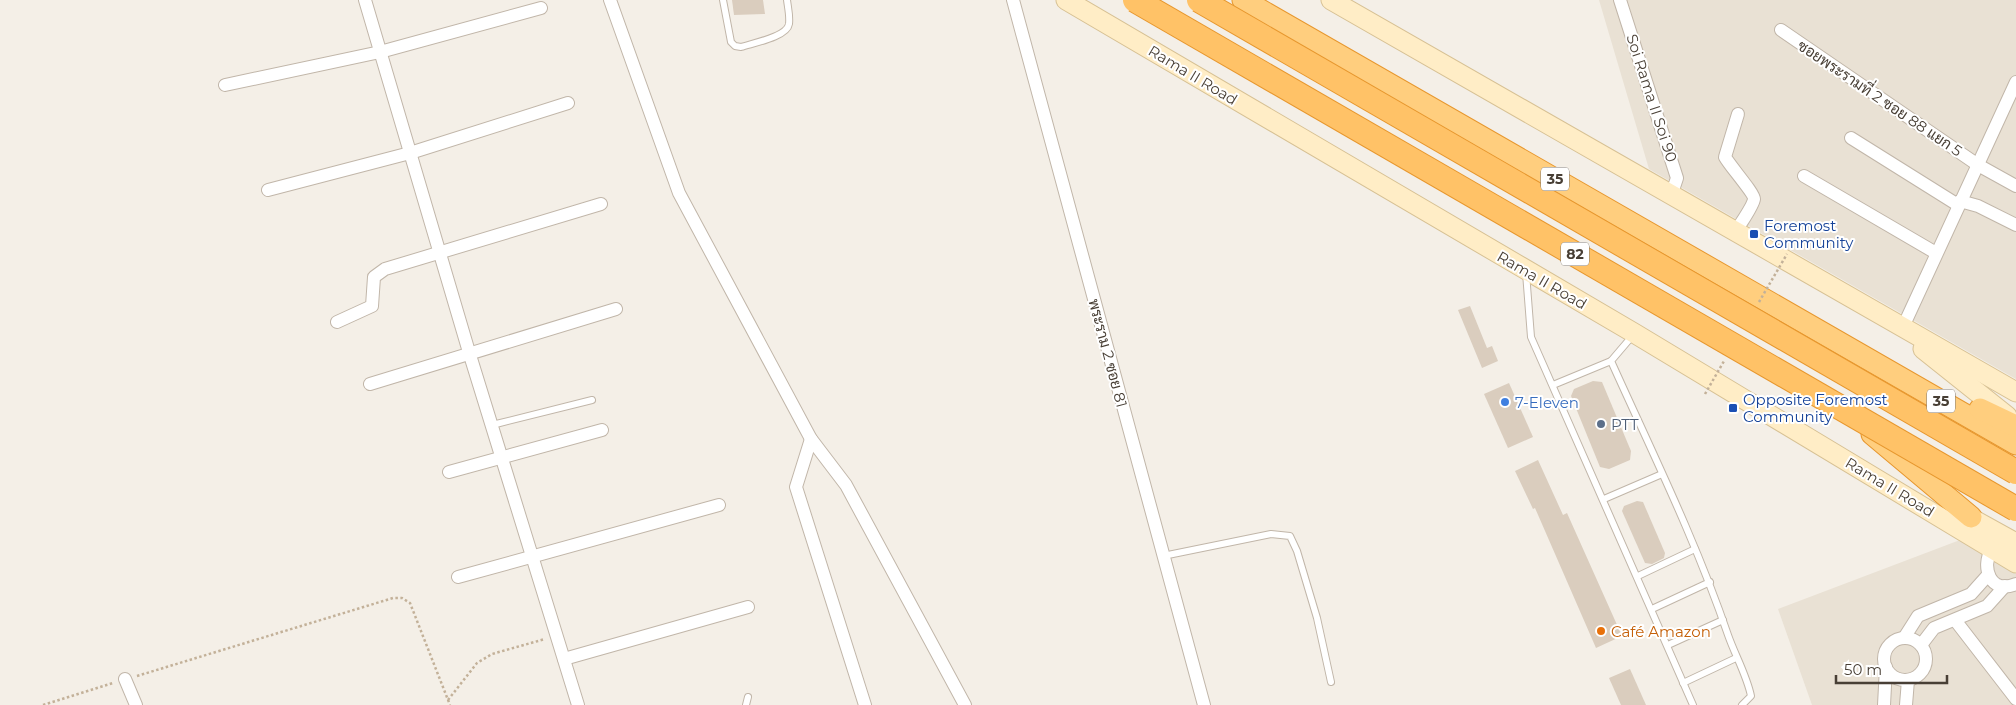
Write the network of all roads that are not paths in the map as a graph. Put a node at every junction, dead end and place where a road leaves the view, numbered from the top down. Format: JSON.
{"nodes":[{"id":1,"x":366,"y":0,"type":"edge"},
{"id":2,"x":610,"y":0,"type":"edge"},
{"id":3,"x":723,"y":0,"type":"edge"},
{"id":4,"x":787,"y":0,"type":"edge"},
{"id":5,"x":1013,"y":0,"type":"edge"},
{"id":6,"x":1066,"y":0,"type":"edge"},
{"id":7,"x":1135,"y":0,"type":"edge"},
{"id":8,"x":1199,"y":0,"type":"edge"},
{"id":9,"x":1243,"y":0,"type":"edge"},
{"id":10,"x":1331,"y":0,"type":"edge"},
{"id":11,"x":1620,"y":0,"type":"edge"},
{"id":12,"x":541,"y":8,"type":"dead end"},
{"id":13,"x":1781,"y":30,"type":"dead end"},
{"id":14,"x":380,"y":52,"type":"junction"},
{"id":15,"x":2016,"y":84,"type":"edge"},
{"id":16,"x":225,"y":86,"type":"dead end"},
{"id":17,"x":568,"y":103,"type":"dead end"},
{"id":18,"x":1738,"y":114,"type":"dead end"},
{"id":19,"x":1851,"y":138,"type":"dead end"},
{"id":20,"x":410,"y":153,"type":"junction"},
{"id":21,"x":1978,"y":165,"type":"junction"},
{"id":22,"x":1804,"y":176,"type":"dead end"},
{"id":23,"x":2016,"y":186,"type":"edge"},
{"id":24,"x":268,"y":190,"type":"dead end"},
{"id":25,"x":1671,"y":196,"type":"junction"},
{"id":26,"x":1959,"y":203,"type":"junction"},
{"id":27,"x":601,"y":204,"type":"dead end"},
{"id":28,"x":2016,"y":225,"type":"edge"},
{"id":29,"x":1735,"y":233,"type":"junction"},
{"id":30,"x":440,"y":251,"type":"junction"},
{"id":31,"x":1936,"y":253,"type":"junction"},
{"id":32,"x":1526,"y":271,"type":"junction"},
{"id":33,"x":616,"y":309,"type":"dead end"},
{"id":34,"x":1879,"y":314,"type":"junction"},
{"id":35,"x":337,"y":322,"type":"dead end"},
{"id":36,"x":1903,"y":327,"type":"junction"},
{"id":37,"x":1634,"y":333,"type":"junction"},
{"id":38,"x":469,"y":352,"type":"junction"},
{"id":39,"x":1866,"y":358,"type":"junction"},
{"id":40,"x":1611,"y":361,"type":"junction"},
{"id":41,"x":370,"y":384,"type":"dead end"},
{"id":42,"x":1553,"y":385,"type":"junction"},
{"id":43,"x":2016,"y":392,"type":"edge"},
{"id":44,"x":592,"y":400,"type":"dead end"},
{"id":45,"x":1840,"y":407,"type":"junction"},
{"id":46,"x":492,"y":425,"type":"junction"},
{"id":47,"x":2016,"y":425,"type":"edge"},
{"id":48,"x":602,"y":430,"type":"dead end"},
{"id":49,"x":811,"y":439,"type":"junction"},
{"id":50,"x":1816,"y":443,"type":"junction"},
{"id":51,"x":2016,"y":444,"type":"edge"},
{"id":52,"x":502,"y":458,"type":"junction"},
{"id":53,"x":450,"y":472,"type":"dead end"},
{"id":54,"x":2016,"y":472,"type":"edge"},
{"id":55,"x":1662,"y":474,"type":"junction"},
{"id":56,"x":1604,"y":499,"type":"junction"},
{"id":57,"x":719,"y":505,"type":"dead end"},
{"id":58,"x":2016,"y":509,"type":"edge"},
{"id":59,"x":1971,"y":517,"type":"junction"},
{"id":60,"x":2016,"y":543,"type":"edge"},
{"id":61,"x":1992,"y":548,"type":"junction"},
{"id":62,"x":1695,"y":549,"type":"junction"},
{"id":63,"x":1164,"y":556,"type":"junction"},
{"id":64,"x":532,"y":557,"type":"junction"},
{"id":65,"x":2016,"y":563,"type":"edge"},
{"id":66,"x":1988,"y":575,"type":"junction"},
{"id":67,"x":1638,"y":576,"type":"junction"},
{"id":68,"x":458,"y":577,"type":"dead end"},
{"id":69,"x":1710,"y":582,"type":"junction"},
{"id":70,"x":2010,"y":585,"type":"edge"},
{"id":71,"x":748,"y":607,"type":"dead end"},
{"id":72,"x":1652,"y":609,"type":"junction"},
{"id":73,"x":1723,"y":620,"type":"junction"},
{"id":74,"x":1954,"y":620,"type":"junction"},
{"id":75,"x":1904,"y":638,"type":"junction"},
{"id":76,"x":1668,"y":645,"type":"junction"},
{"id":77,"x":1921,"y":645,"type":"junction"},
{"id":78,"x":1736,"y":658,"type":"junction"},
{"id":79,"x":564,"y":659,"type":"junction"},
{"id":80,"x":1886,"y":668,"type":"junction"},
{"id":81,"x":125,"y":679,"type":"road end"},
{"id":82,"x":1908,"y":680,"type":"junction"},
{"id":83,"x":1331,"y":682,"type":"dead end"},
{"id":84,"x":1683,"y":683,"type":"junction"},
{"id":85,"x":748,"y":697,"type":"dead end"},
{"id":86,"x":2016,"y":699,"type":"edge"},
{"id":87,"x":136,"y":705,"type":"edge"},
{"id":88,"x":578,"y":705,"type":"edge"},
{"id":89,"x":746,"y":705,"type":"edge"},
{"id":90,"x":865,"y":705,"type":"edge"},
{"id":91,"x":965,"y":705,"type":"edge"},
{"id":92,"x":1204,"y":705,"type":"edge"},
{"id":93,"x":1693,"y":705,"type":"edge"},
{"id":94,"x":1742,"y":705,"type":"edge"},
{"id":95,"x":1884,"y":705,"type":"edge"},
{"id":96,"x":1906,"y":705,"type":"edge"}],
"edges":[{"from":1,"to":14,"type":"street"},
{"from":2,"to":49,"type":"street"},
{"from":3,"to":4,"type":"lane"},
{"from":5,"to":63,"type":"street","name":"พระราม 2 ซอย 81"},
{"from":6,"to":32,"type":"main road","name":"Rama II Road"},
{"from":7,"to":45,"type":"highway"},
{"from":7,"to":58,"type":"highway","number":"82","bridge":true},
{"from":8,"to":54,"type":"highway","number":"82","bridge":true},
{"from":9,"to":39,"type":"highway","number":"35"},
{"from":10,"to":25,"type":"main road"},
{"from":11,"to":25,"type":"street","name":"Soi Rama II Soi 90"},
{"from":12,"to":14,"type":"street"},
{"from":13,"to":21,"type":"street","name":"ซอยพระรามที่ 2 ซอย 88 แยก 5"},
{"from":14,"to":16,"type":"street"},
{"from":14,"to":20,"type":"street"},
{"from":15,"to":21,"type":"street"},
{"from":17,"to":20,"type":"street"},
{"from":18,"to":29,"type":"street"},
{"from":19,"to":26,"type":"street"},
{"from":20,"to":24,"type":"street"},
{"from":20,"to":30,"type":"street"},
{"from":21,"to":23,"type":"street","name":"ซอยพระรามที่ 2 ซอย 88 แยก 5"},
{"from":21,"to":26,"type":"street"},
{"from":22,"to":31,"type":"street"},
{"from":25,"to":29,"type":"main road"},
{"from":26,"to":28,"type":"street"},
{"from":26,"to":31,"type":"street"},
{"from":27,"to":30,"type":"street"},
{"from":29,"to":34,"type":"main road"},
{"from":30,"to":35,"type":"street"},
{"from":30,"to":38,"type":"street"},
{"from":31,"to":36,"type":"street"},
{"from":32,"to":37,"type":"main road","name":"Rama II Road"},
{"from":32,"to":42,"type":"lane"},
{"from":33,"to":38,"type":"street"},
{"from":34,"to":36,"type":"main road"},
{"from":34,"to":47,"type":"main road"},
{"from":36,"to":43,"type":"main road"},
{"from":37,"to":40,"type":"lane"},
{"from":37,"to":50,"type":"main road","name":"Rama II Road"},
{"from":38,"to":41,"type":"street"},
{"from":38,"to":46,"type":"street"},
{"from":39,"to":47,"type":"highway"},
{"from":39,"to":51,"type":"highway","number":"35"},
{"from":40,"to":42,"type":"lane"},
{"from":40,"to":55,"type":"lane"},
{"from":42,"to":56,"type":"lane"},
{"from":44,"to":46,"type":"lane"},
{"from":45,"to":58,"type":"highway"},
{"from":45,"to":59,"type":"highway"},
{"from":46,"to":52,"type":"street"},
{"from":48,"to":52,"type":"street"},
{"from":49,"to":90,"type":"street"},
{"from":49,"to":91,"type":"street"},
{"from":50,"to":59,"type":"main road"},
{"from":50,"to":61,"type":"main road","name":"Rama II Road"},
{"from":52,"to":53,"type":"street"},
{"from":52,"to":64,"type":"street"},
{"from":55,"to":56,"type":"lane"},
{"from":55,"to":62,"type":"lane"},
{"from":56,"to":67,"type":"lane"},
{"from":57,"to":64,"type":"street"},
{"from":59,"to":60,"type":"main road"},
{"from":61,"to":65,"type":"main road","name":"Rama II Road"},
{"from":61,"to":66,"type":"street"},
{"from":62,"to":67,"type":"lane"},
{"from":62,"to":69,"type":"lane"},
{"from":63,"to":83,"type":"lane"},
{"from":63,"to":92,"type":"street","name":"พระราม 2 ซอย 81"},
{"from":64,"to":68,"type":"street"},
{"from":64,"to":79,"type":"street"},
{"from":66,"to":70,"type":"street"},
{"from":66,"to":75,"type":"street"},
{"from":67,"to":72,"type":"lane"},
{"from":69,"to":72,"type":"lane"},
{"from":69,"to":73,"type":"lane"},
{"from":70,"to":74,"type":"street"},
{"from":71,"to":79,"type":"street"},
{"from":72,"to":76,"type":"lane"},
{"from":73,"to":76,"type":"lane"},
{"from":73,"to":78,"type":"lane"},
{"from":74,"to":77,"type":"street"},
{"from":74,"to":86,"type":"street"},
{"from":75,"to":77,"type":"street"},
{"from":75,"to":80,"type":"street"},
{"from":76,"to":84,"type":"lane"},
{"from":77,"to":82,"type":"street"},
{"from":78,"to":84,"type":"lane"},
{"from":78,"to":94,"type":"lane"},
{"from":79,"to":88,"type":"street"},
{"from":80,"to":82,"type":"street"},
{"from":80,"to":95,"type":"street"},
{"from":81,"to":87,"type":"street"},
{"from":82,"to":96,"type":"street"},
{"from":84,"to":93,"type":"lane"},
{"from":85,"to":89,"type":"lane"}]}
